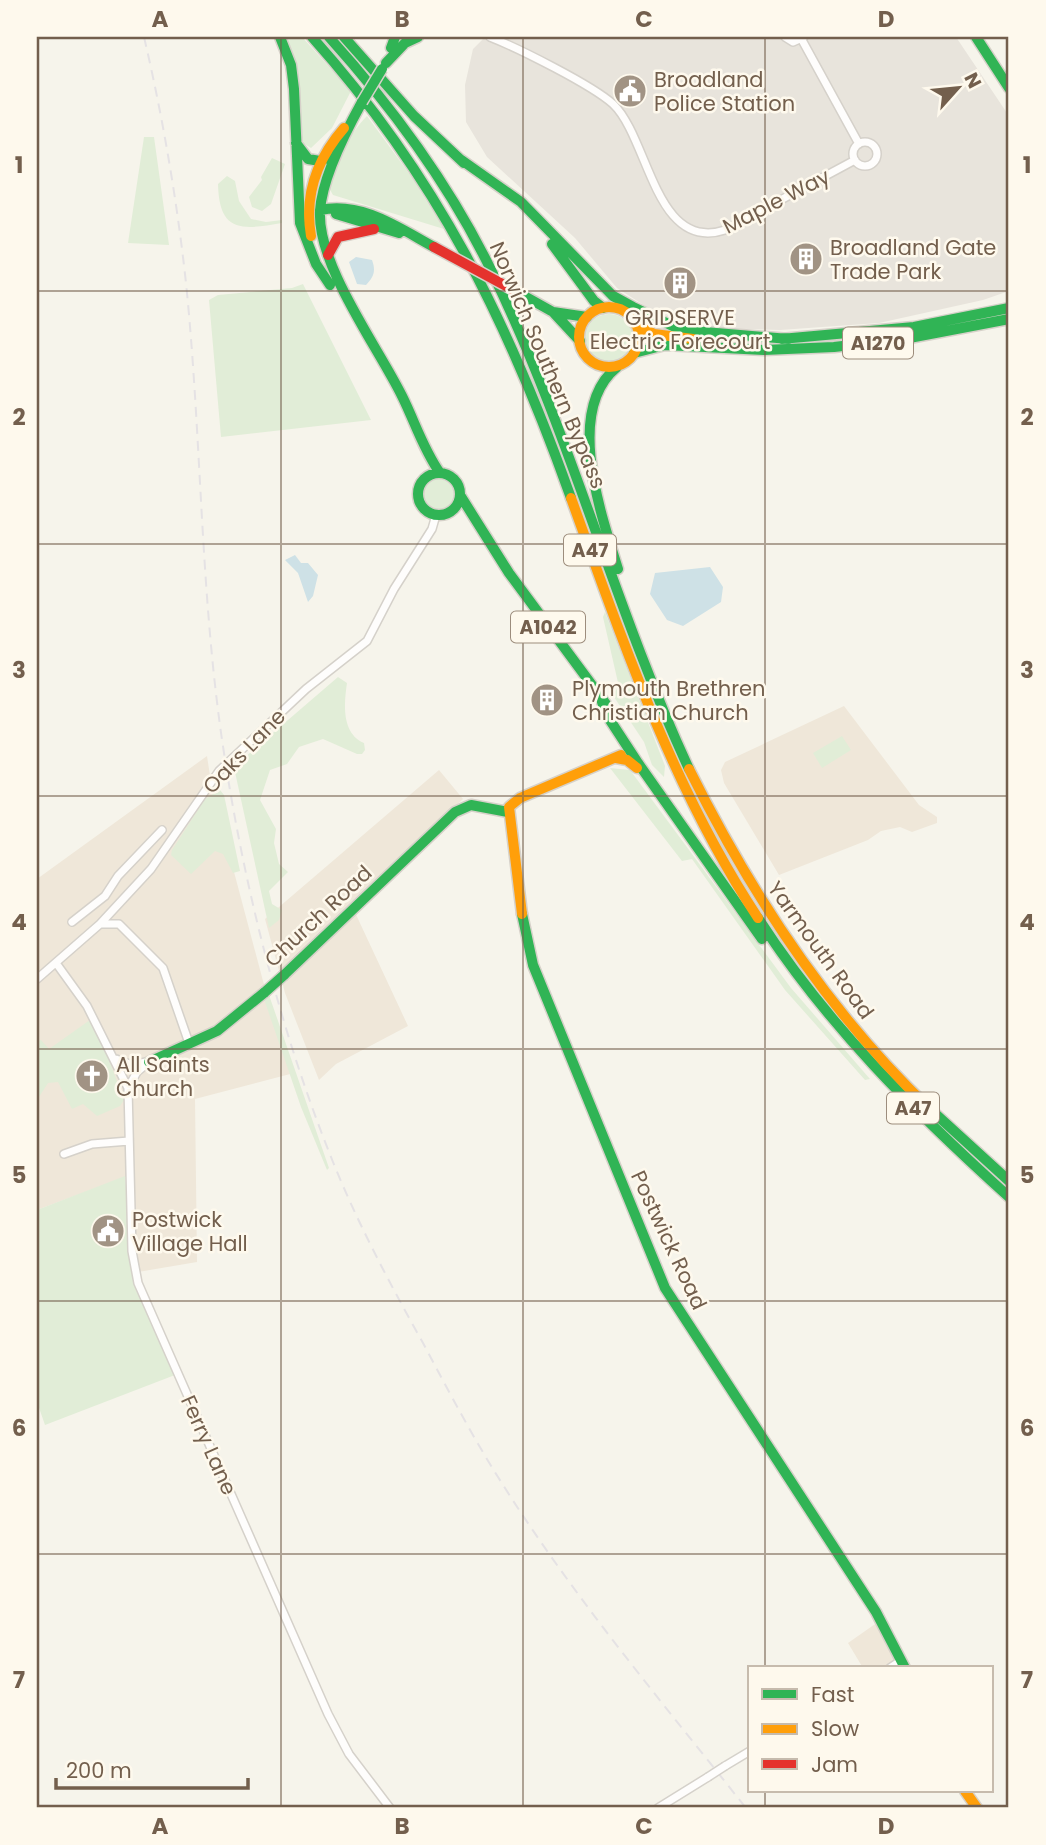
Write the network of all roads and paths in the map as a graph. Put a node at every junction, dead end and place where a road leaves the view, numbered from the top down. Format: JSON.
{"nodes":[{"id":1,"x":281,"y":37,"type":"edge"},
{"id":2,"x":312,"y":37,"type":"edge"},
{"id":3,"x":329,"y":37,"type":"edge"},
{"id":4,"x":344,"y":37,"type":"edge"},
{"id":5,"x":418,"y":37,"type":"edge"},
{"id":6,"x":490,"y":37,"type":"edge"},
{"id":7,"x":785,"y":37,"type":"edge"},
{"id":8,"x":969,"y":37,"type":"edge"},
{"id":9,"x":976,"y":37,"type":"edge"},
{"id":10,"x":803,"y":38,"type":"edge"},
{"id":11,"x":395,"y":41,"type":"edge"},
{"id":12,"x":386,"y":63,"type":"junction"},
{"id":13,"x":1000,"y":74,"type":"junction"},
{"id":14,"x":1009,"y":88,"type":"edge"},
{"id":15,"x":348,"y":124,"type":"junction"},
{"id":16,"x":342,"y":138,"type":"junction"},
{"id":17,"x":296,"y":141,"type":"junction"},
{"id":18,"x":859,"y":144,"type":"junction"},
{"id":19,"x":460,"y":159,"type":"junction"},
{"id":20,"x":855,"y":160,"type":"junction"},
{"id":21,"x":320,"y":161,"type":"junction"},
{"id":22,"x":298,"y":192,"type":"junction"},
{"id":23,"x":317,"y":196,"type":"junction"},
{"id":24,"x":332,"y":205,"type":"junction"},
{"id":25,"x":316,"y":214,"type":"junction"},
{"id":26,"x":381,"y":228,"type":"junction"},
{"id":27,"x":416,"y":237,"type":"junction"},
{"id":28,"x":328,"y":255,"type":"junction"},
{"id":29,"x":330,"y":285,"type":"junction"},
{"id":30,"x":1009,"y":306,"type":"edge"},
{"id":31,"x":603,"y":308,"type":"junction"},
{"id":32,"x":553,"y":313,"type":"junction"},
{"id":33,"x":587,"y":317,"type":"junction"},
{"id":34,"x":1009,"y":319,"type":"edge"},
{"id":35,"x":635,"y":324,"type":"junction"},
{"id":36,"x":789,"y":339,"type":"junction"},
{"id":37,"x":580,"y":341,"type":"junction"},
{"id":38,"x":372,"y":342,"type":"junction"},
{"id":39,"x":634,"y":353,"type":"junction"},
{"id":40,"x":617,"y":367,"type":"junction"},
{"id":41,"x":419,"y":437,"type":"junction"},
{"id":42,"x":440,"y":473,"type":"junction"},
{"id":43,"x":423,"y":481,"type":"junction"},
{"id":44,"x":460,"y":495,"type":"junction"},
{"id":45,"x":449,"y":513,"type":"junction"},
{"id":46,"x":436,"y":515,"type":"junction"},
{"id":47,"x":500,"y":561,"type":"junction"},
{"id":48,"x":600,"y":699,"type":"junction"},
{"id":49,"x":659,"y":700,"type":"junction"},
{"id":50,"x":620,"y":736,"type":"junction"},
{"id":51,"x":629,"y":750,"type":"junction"},
{"id":52,"x":613,"y":759,"type":"junction"},
{"id":53,"x":654,"y":786,"type":"junction"},
{"id":54,"x":508,"y":812,"type":"junction"},
{"id":55,"x":162,"y":830,"type":"dead end"},
{"id":56,"x":139,"y":856,"type":"junction"},
{"id":57,"x":151,"y":869,"type":"junction"},
{"id":58,"x":113,"y":911,"type":"junction"},
{"id":59,"x":72,"y":922,"type":"dead end"},
{"id":60,"x":100,"y":924,"type":"junction"},
{"id":61,"x":119,"y":924,"type":"junction"},
{"id":62,"x":56,"y":963,"type":"junction"},
{"id":63,"x":37,"y":979,"type":"edge"},
{"id":64,"x":825,"y":1010,"type":"junction"},
{"id":65,"x":190,"y":1043,"type":"junction"},
{"id":66,"x":116,"y":1059,"type":"junction"},
{"id":67,"x":149,"y":1062,"type":"junction"},
{"id":68,"x":128,"y":1087,"type":"junction"},
{"id":69,"x":129,"y":1141,"type":"junction"},
{"id":70,"x":64,"y":1154,"type":"dead end"},
{"id":71,"x":1009,"y":1181,"type":"edge"},
{"id":72,"x":1009,"y":1197,"type":"edge"},
{"id":73,"x":904,"y":1664,"type":"edge"},
{"id":74,"x":748,"y":1752,"type":"edge"},
{"id":75,"x":966,"y":1792,"type":"edge"},
{"id":76,"x":390,"y":1808,"type":"edge"},
{"id":77,"x":658,"y":1808,"type":"edge"},
{"id":78,"x":977,"y":1808,"type":"edge"}],
"edges":[{"from":1,"to":17,"type":"main road"},
{"from":2,"to":64,"type":"main road","name":"Norwich Southern Bypass","number":"A47"},
{"from":3,"to":49,"type":"main road","name":"Norwich Southern Bypass","number":"A47"},
{"from":4,"to":19,"type":"main road"},
{"from":5,"to":12,"type":"main road"},
{"from":6,"to":20,"type":"street","name":"Maple Way"},
{"from":7,"to":10,"type":"street"},
{"from":8,"to":13,"type":"street"},
{"from":9,"to":13,"type":"main road"},
{"from":10,"to":18,"type":"street"},
{"from":11,"to":12,"type":"main road"},
{"from":12,"to":15,"type":"main road","bridge":true},
{"from":13,"to":14,"type":"main road"},
{"from":15,"to":16,"type":"main road"},
{"from":15,"to":21,"type":"main road"},
{"from":16,"to":21,"type":"main road"},
{"from":16,"to":23,"type":"main road"},
{"from":17,"to":21,"type":"main road"},
{"from":17,"to":22,"type":"main road"},
{"from":18,"to":20,"type":"street"},
{"from":18,"to":20,"type":"street"},
{"from":19,"to":31,"type":"main road"},
{"from":19,"to":36,"type":"main road"},
{"from":21,"to":23,"type":"main road"},
{"from":22,"to":25,"type":"main road"},
{"from":22,"to":29,"type":"main road"},
{"from":23,"to":24,"type":"main road"},
{"from":23,"to":25,"type":"main road"},
{"from":24,"to":25,"type":"main road"},
{"from":24,"to":27,"type":"main road"},
{"from":25,"to":26,"type":"main road"},
{"from":25,"to":28,"type":"main road"},
{"from":25,"to":29,"type":"main road"},
{"from":26,"to":27,"type":"main road"},
{"from":26,"to":28,"type":"main road"},
{"from":27,"to":32,"type":"main road","bridge":true},
{"from":28,"to":38,"type":"main road"},
{"from":29,"to":38,"type":"main road"},
{"from":30,"to":36,"type":"main road","number":"A1270"},
{"from":31,"to":33,"type":"main road"},
{"from":31,"to":35,"type":"main road"},
{"from":32,"to":33,"type":"main road"},
{"from":32,"to":37,"type":"main road"},
{"from":33,"to":37,"type":"main road"},
{"from":34,"to":39,"type":"main road","number":"A1270"},
{"from":35,"to":36,"type":"main road","number":"A1270"},
{"from":35,"to":39,"type":"main road"},
{"from":37,"to":40,"type":"main road"},
{"from":38,"to":41,"type":"main road"},
{"from":39,"to":40,"type":"main road"},
{"from":40,"to":49,"type":"main road","number":"A47"},
{"from":41,"to":42,"type":"main road"},
{"from":41,"to":43,"type":"main road"},
{"from":42,"to":43,"type":"main road"},
{"from":42,"to":44,"type":"main road"},
{"from":43,"to":46,"type":"main road"},
{"from":44,"to":45,"type":"main road"},
{"from":44,"to":47,"type":"main road","number":"A1042"},
{"from":45,"to":46,"type":"main road"},
{"from":45,"to":47,"type":"main road","number":"A1042"},
{"from":46,"to":57,"type":"street","name":"Oaks Lane"},
{"from":47,"to":48,"type":"main road","number":"A1042"},
{"from":48,"to":50,"type":"main road","number":"A1042"},
{"from":48,"to":51,"type":"main road","number":"A1042"},
{"from":49,"to":71,"type":"main road","name":"Yarmouth Road","number":"A47"},
{"from":50,"to":51,"type":"main road","number":"A1042"},
{"from":50,"to":52,"type":"main road"},
{"from":51,"to":52,"type":"main road"},
{"from":51,"to":53,"type":"main road","number":"A47"},
{"from":52,"to":53,"type":"main road","number":"A47"},
{"from":52,"to":54,"type":"main road"},
{"from":53,"to":64,"type":"main road","number":"A47"},
{"from":54,"to":65,"type":"main road","name":"Church Road","bridge":true},
{"from":54,"to":73,"type":"main road","name":"Postwick Road"},
{"from":55,"to":56,"type":"street"},
{"from":56,"to":57,"type":"street"},
{"from":56,"to":59,"type":"street"},
{"from":57,"to":58,"type":"street","name":"Oaks Lane"},
{"from":58,"to":60,"type":"street","name":"Oaks Lane"},
{"from":58,"to":61,"type":"street"},
{"from":60,"to":61,"type":"street"},
{"from":60,"to":62,"type":"street","name":"Oaks Lane"},
{"from":61,"to":65,"type":"street"},
{"from":62,"to":63,"type":"street","name":"Oaks Lane"},
{"from":62,"to":66,"type":"street"},
{"from":64,"to":72,"type":"main road","name":"Yarmouth Road","number":"A47"},
{"from":65,"to":67,"type":"main road","name":"Church Road"},
{"from":66,"to":67,"type":"street"},
{"from":66,"to":68,"type":"street"},
{"from":67,"to":68,"type":"street"},
{"from":68,"to":69,"type":"street","name":"Ferry Lane"},
{"from":69,"to":70,"type":"street"},
{"from":69,"to":76,"type":"street","name":"Ferry Lane"},
{"from":74,"to":77,"type":"street","bridge":true},
{"from":75,"to":78,"type":"main road"}]}
